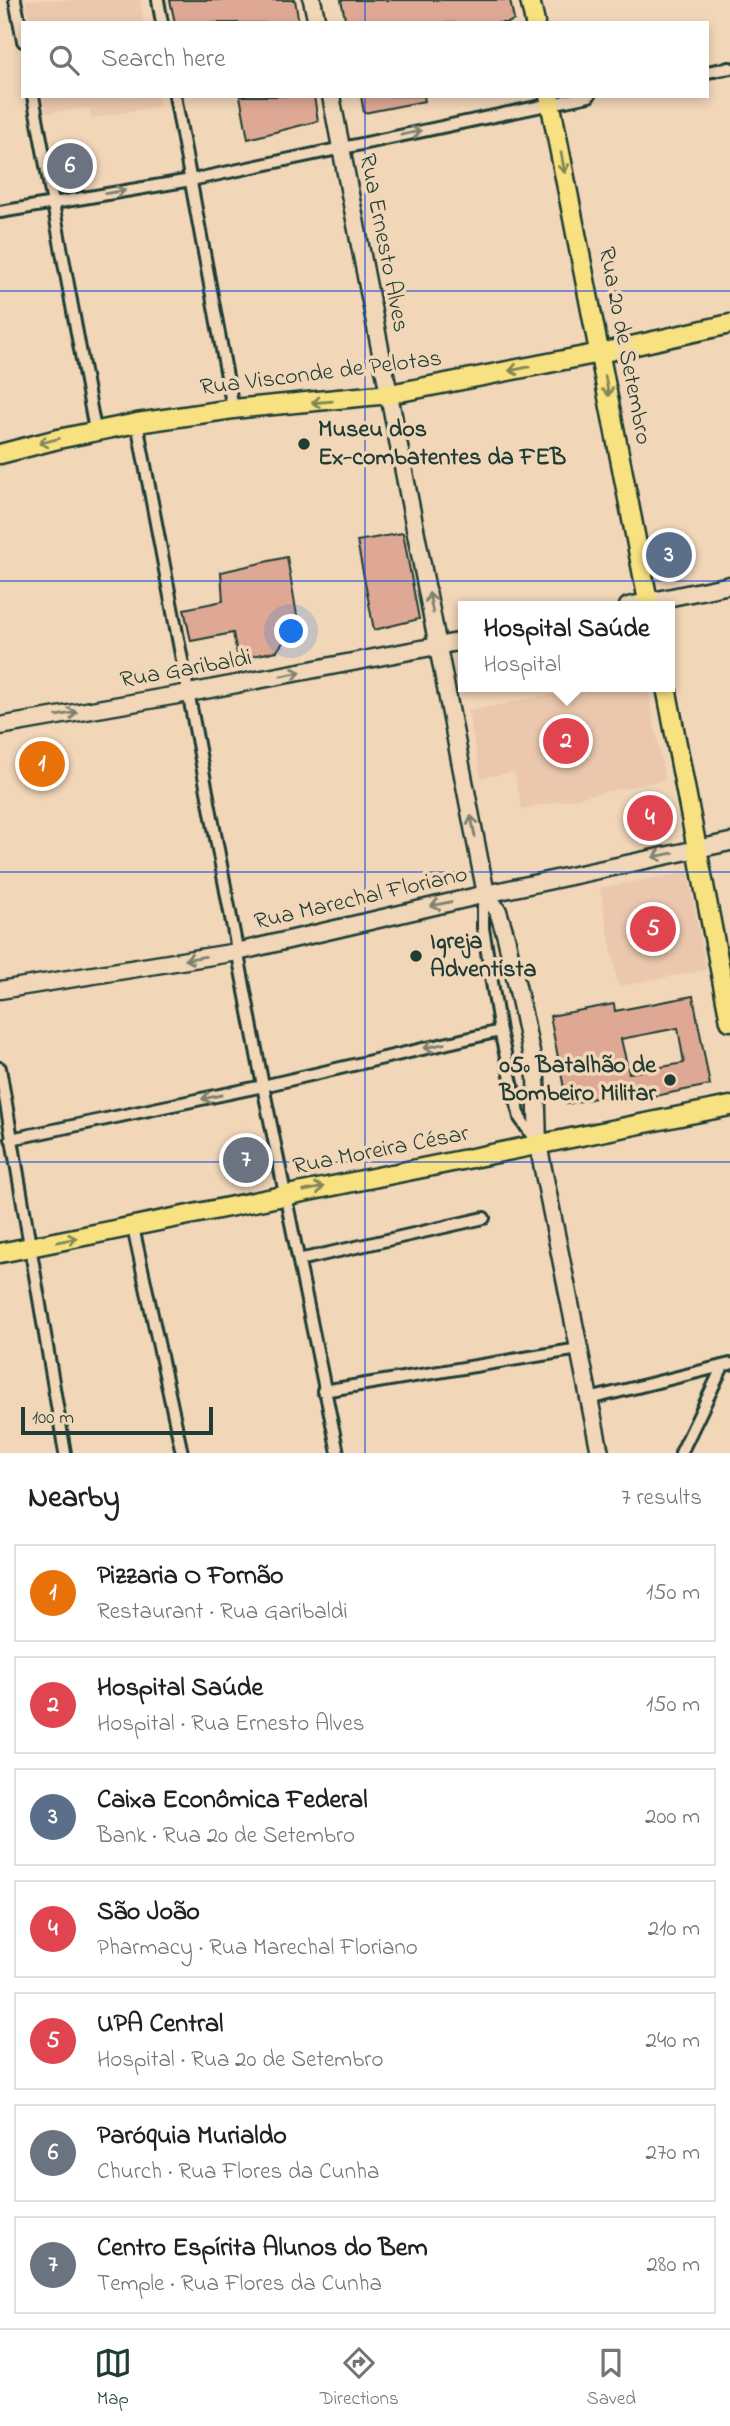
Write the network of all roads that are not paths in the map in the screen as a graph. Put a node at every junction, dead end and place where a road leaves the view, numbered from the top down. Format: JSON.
{"nodes":[{"id":1,"x":15,"y":0,"type":"edge"},
{"id":2,"x":158,"y":0,"type":"edge"},
{"id":3,"x":312,"y":0,"type":"edge"},
{"id":4,"x":530,"y":0,"type":"edge"},
{"id":5,"x":162,"y":21,"type":"edge"},
{"id":6,"x":317,"y":21,"type":"edge"},
{"id":7,"x":535,"y":21,"type":"edge"},
{"id":8,"x":21,"y":31,"type":"edge"},
{"id":9,"x":730,"y":68,"type":"edge"},
{"id":10,"x":709,"y":72,"type":"edge"},
{"id":11,"x":33,"y":98,"type":"edge"},
{"id":12,"x":175,"y":98,"type":"edge"},
{"id":13,"x":331,"y":98,"type":"edge"},
{"id":14,"x":570,"y":98,"type":"edge"},
{"id":15,"x":550,"y":100,"type":"edge"},
{"id":16,"x":341,"y":148,"type":"junction"},
{"id":17,"x":191,"y":180,"type":"junction"},
{"id":18,"x":52,"y":202,"type":"junction"},
{"id":19,"x":0,"y":212,"type":"edge"},
{"id":20,"x":730,"y":324,"type":"edge"},
{"id":21,"x":600,"y":353,"type":"junction"},
{"id":22,"x":390,"y":394,"type":"junction"},
{"id":23,"x":233,"y":410,"type":"junction"},
{"id":24,"x":137,"y":423,"type":"junction"},
{"id":25,"x":95,"y":430,"type":"junction"},
{"id":26,"x":0,"y":454,"type":"edge"},
{"id":27,"x":730,"y":585,"type":"edge"},
{"id":28,"x":648,"y":601,"type":"edge"},
{"id":29,"x":662,"y":601,"type":"edge"},
{"id":30,"x":458,"y":642,"type":"edge"},
{"id":31,"x":439,"y":646,"type":"junction"},
{"id":32,"x":667,"y":692,"type":"edge"},
{"id":33,"x":188,"y":693,"type":"junction"},
{"id":34,"x":0,"y":726,"type":"edge"},
{"id":35,"x":730,"y":842,"type":"edge"},
{"id":36,"x":698,"y":847,"type":"junction"},
{"id":37,"x":486,"y":894,"type":"junction"},
{"id":38,"x":237,"y":952,"type":"junction"},
{"id":39,"x":0,"y":990,"type":"edge"},
{"id":40,"x":730,"y":1021,"type":"edge"},
{"id":41,"x":500,"y":1031,"type":"junction"},
{"id":42,"x":0,"y":1068,"type":"edge"},
{"id":43,"x":263,"y":1086,"type":"junction"},
{"id":44,"x":730,"y":1107,"type":"edge"},
{"id":45,"x":11,"y":1139,"type":"junction"},
{"id":46,"x":538,"y":1144,"type":"junction"},
{"id":47,"x":286,"y":1195,"type":"junction"},
{"id":48,"x":484,"y":1217,"type":"dead end"},
{"id":49,"x":134,"y":1227,"type":"junction"},
{"id":50,"x":29,"y":1247,"type":"junction"},
{"id":51,"x":0,"y":1253,"type":"edge"},
{"id":52,"x":299,"y":1260,"type":"junction"},
{"id":53,"x":579,"y":1349,"type":"junction"},
{"id":54,"x":727,"y":1365,"type":"edge"},
{"id":55,"x":323,"y":1391,"type":"junction"},
{"id":56,"x":589,"y":1399,"type":"junction"},
{"id":57,"x":65,"y":1453,"type":"edge"},
{"id":58,"x":182,"y":1453,"type":"edge"},
{"id":59,"x":338,"y":1453,"type":"edge"},
{"id":60,"x":600,"y":1453,"type":"edge"},
{"id":61,"x":681,"y":1453,"type":"edge"}],
"edges":[{"from":1,"to":8,"type":"street"},
{"from":2,"to":5,"type":"street"},
{"from":3,"to":6,"type":"street"},
{"from":4,"to":7,"type":"main road"},
{"from":9,"to":10,"type":"street"},
{"from":11,"to":18,"type":"street"},
{"from":12,"to":17,"type":"street"},
{"from":13,"to":16,"type":"street","name":"Rua Ernesto Alves"},
{"from":14,"to":15,"type":"street"},
{"from":16,"to":15,"type":"street","one_way":true},
{"from":15,"to":21,"type":"main road","name":"Rua 20 de Setembro","one_way":true},
{"from":16,"to":17,"type":"street"},
{"from":16,"to":22,"type":"street","name":"Rua Ernesto Alves"},
{"from":18,"to":17,"type":"street","one_way":true},
{"from":17,"to":23,"type":"street"},
{"from":18,"to":19,"type":"street"},
{"from":18,"to":25,"type":"street"},
{"from":20,"to":21,"type":"main road","name":"Rua Visconde de Pelotas"},
{"from":21,"to":22,"type":"main road","name":"Rua Visconde de Pelotas","one_way":true},
{"from":21,"to":28,"type":"main road","name":"Rua 20 de Setembro","one_way":true},
{"from":22,"to":23,"type":"main road","name":"Rua Visconde de Pelotas","one_way":true},
{"from":31,"to":22,"type":"street","name":"Rua Ernesto Alves","one_way":true},
{"from":23,"to":24,"type":"main road","name":"Rua Visconde de Pelotas"},
{"from":24,"to":25,"type":"main road","name":"Rua Visconde de Pelotas"},
{"from":24,"to":33,"type":"street"},
{"from":25,"to":26,"type":"main road","name":"Rua Visconde de Pelotas","one_way":true},
{"from":27,"to":29,"type":"street"},
{"from":30,"to":31,"type":"street","name":"Rua Garibaldi"},
{"from":33,"to":31,"type":"street","name":"Rua Garibaldi","one_way":true},
{"from":37,"to":31,"type":"street","name":"Rua Ernesto Alves","one_way":true},
{"from":32,"to":36,"type":"main road"},
{"from":34,"to":33,"type":"street","name":"Rua Garibaldi","one_way":true},
{"from":33,"to":38,"type":"street"},
{"from":35,"to":36,"type":"street","name":"Rua Marechal Floriano"},
{"from":36,"to":37,"type":"street","name":"Rua Marechal Floriano","one_way":true},
{"from":36,"to":40,"type":"main road"},
{"from":37,"to":38,"type":"street","name":"Rua Marechal Floriano","one_way":true},
{"from":37,"to":41,"type":"street","name":"Rua Ernesto Alves"},
{"from":37,"to":46,"type":"street","name":"Rua Ernesto Alves"},
{"from":38,"to":39,"type":"street","name":"Rua Marechal Floriano","one_way":true},
{"from":38,"to":43,"type":"street"},
{"from":41,"to":43,"type":"street","one_way":true},
{"from":41,"to":46,"type":"street","name":"Rua Ernesto Alves"},
{"from":42,"to":45,"type":"street"},
{"from":43,"to":45,"type":"street","one_way":true},
{"from":43,"to":47,"type":"street"},
{"from":44,"to":46,"type":"main road","name":"Rua Moreira César"},
{"from":45,"to":50,"type":"street"},
{"from":47,"to":46,"type":"main road","name":"Rua Moreira César","one_way":true},
{"from":46,"to":53,"type":"street","name":"Rua Ernesto Alves"},
{"from":47,"to":49,"type":"main road","name":"Rua Moreira César"},
{"from":47,"to":52,"type":"street"},
{"from":48,"to":52,"type":"street"},
{"from":50,"to":49,"type":"main road","name":"Rua Moreira César","one_way":true},
{"from":49,"to":58,"type":"street"},
{"from":50,"to":51,"type":"main road","name":"Rua Moreira César"},
{"from":50,"to":57,"type":"street"},
{"from":52,"to":55,"type":"street"},
{"from":53,"to":55,"type":"street"},
{"from":53,"to":56,"type":"street","name":"Rua Ernesto Alves"},
{"from":54,"to":56,"type":"street"},
{"from":54,"to":61,"type":"street"},
{"from":55,"to":59,"type":"street"},
{"from":56,"to":60,"type":"street","name":"Rua Ernesto Alves"}]}
